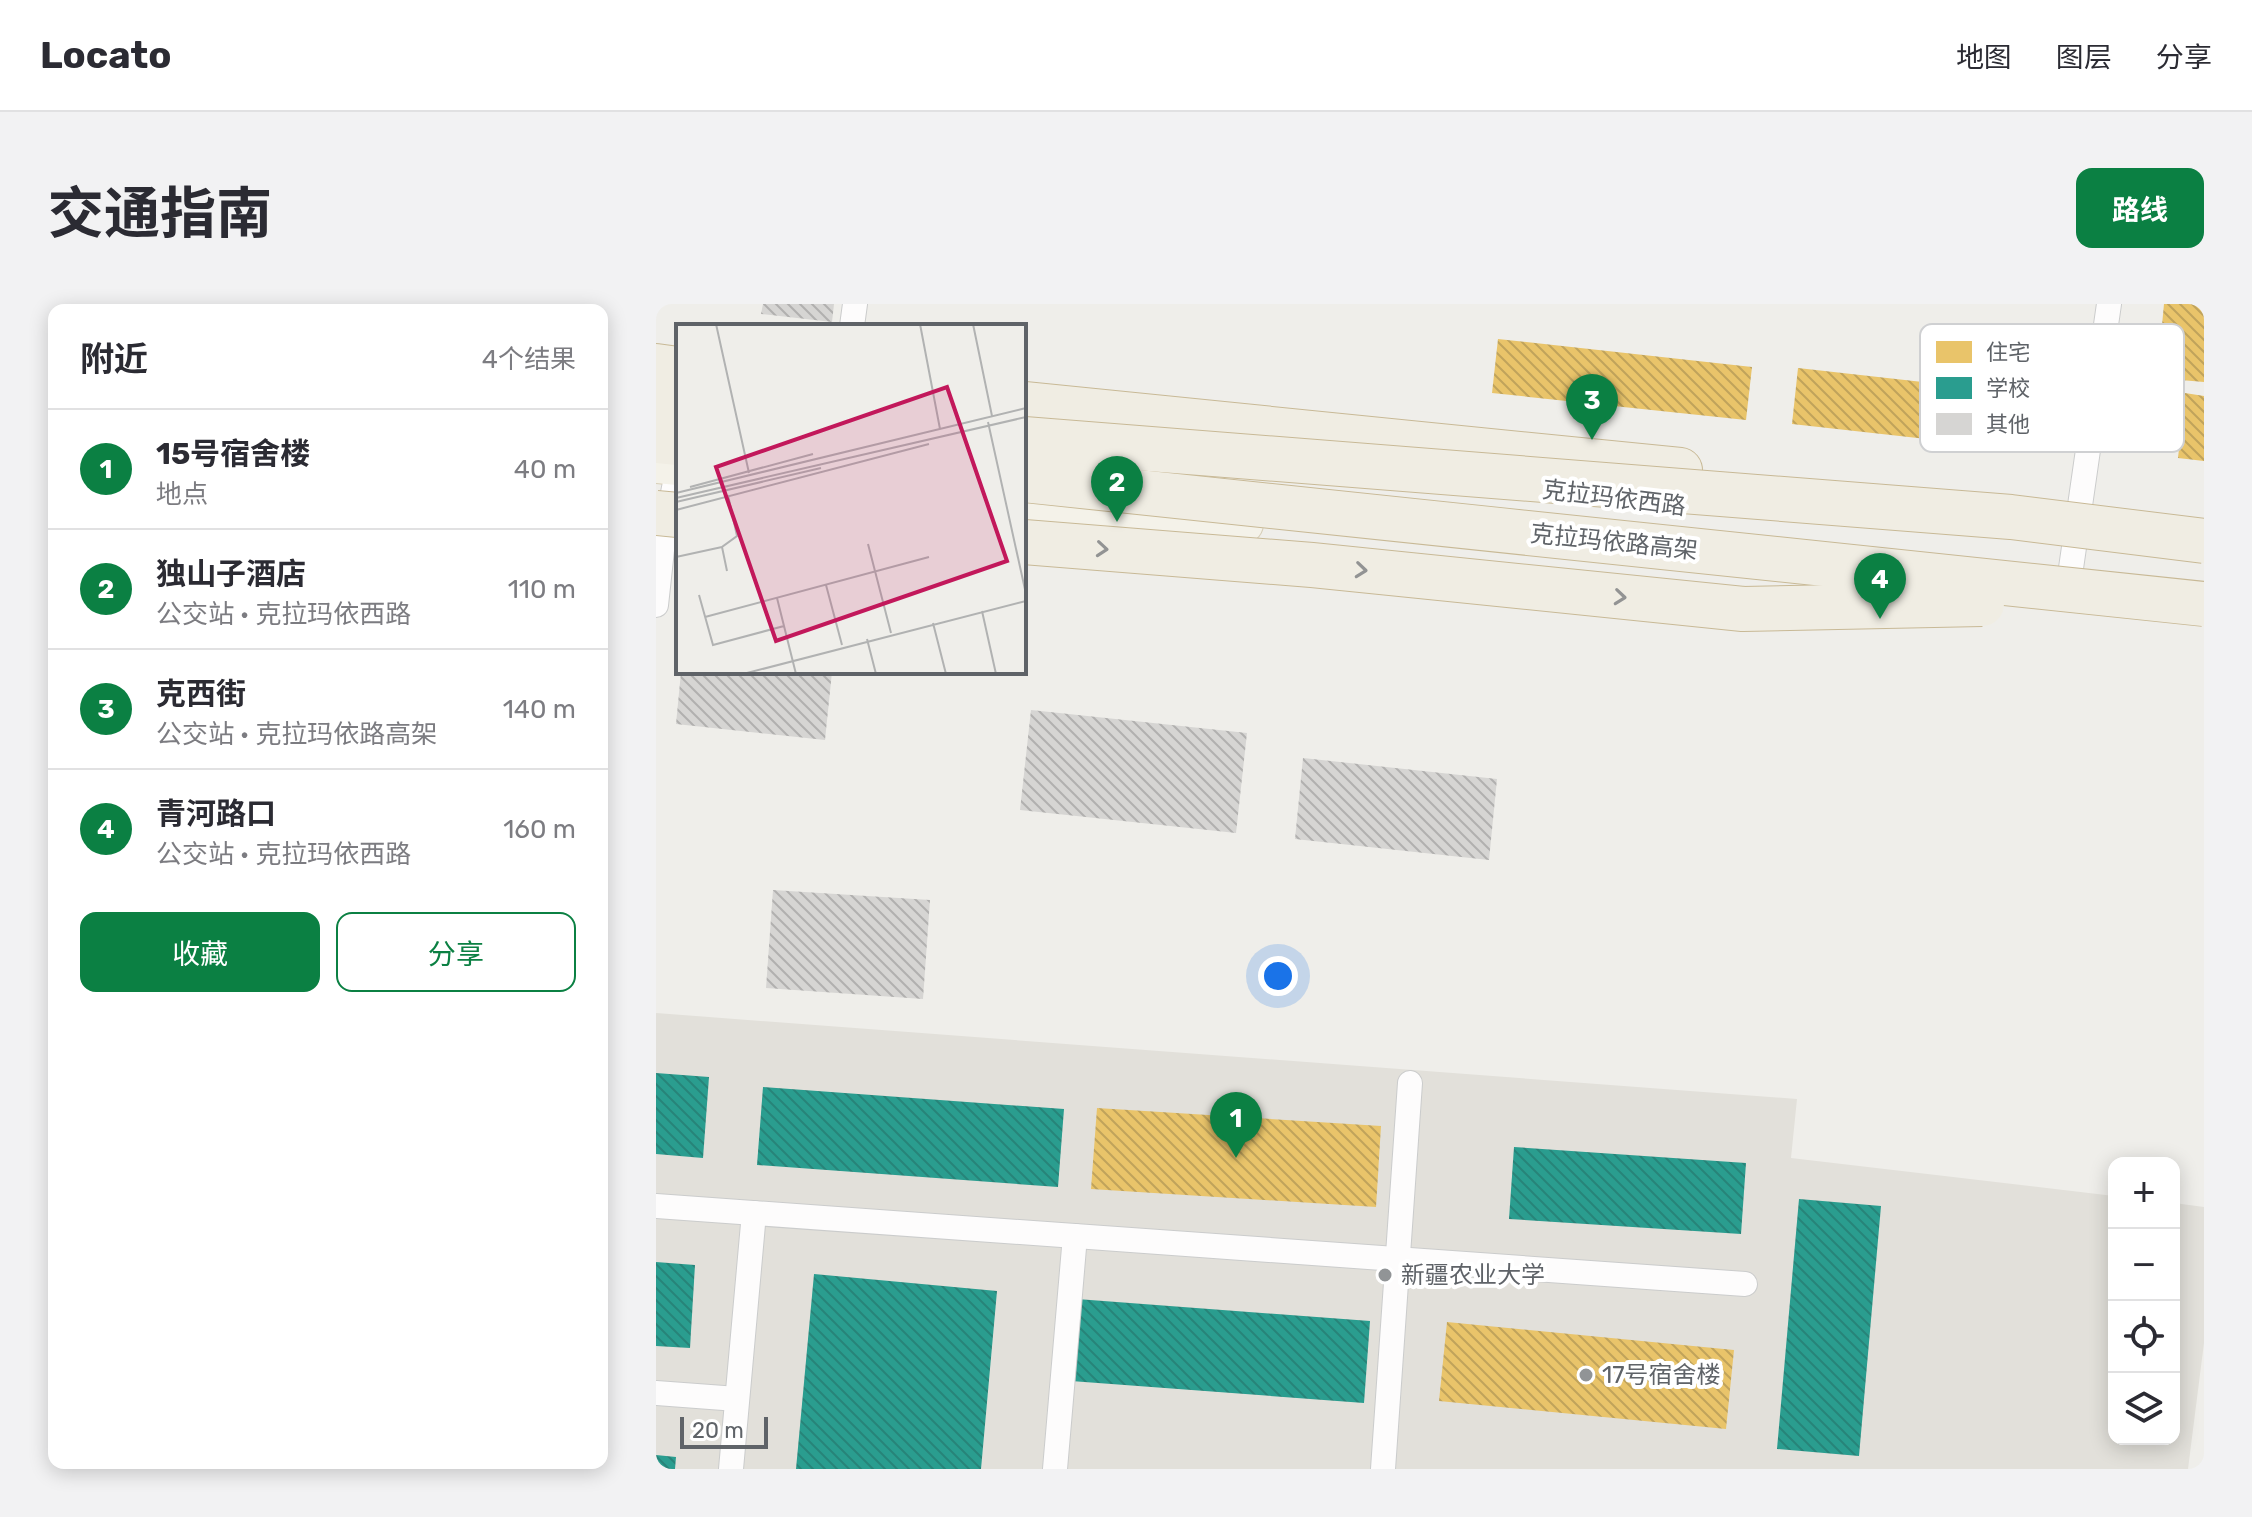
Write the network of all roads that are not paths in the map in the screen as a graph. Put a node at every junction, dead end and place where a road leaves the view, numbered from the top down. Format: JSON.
{"nodes":[{"id":1,"x":855,"y":304,"type":"edge"},
{"id":2,"x":2109,"y":304,"type":"edge"},
{"id":3,"x":852,"y":324,"type":"edge"},
{"id":4,"x":2106,"y":324,"type":"edge"},
{"id":5,"x":656,"y":366,"type":"edge"},
{"id":6,"x":676,"y":369,"type":"edge"},
{"id":7,"x":676,"y":404,"type":"edge"},
{"id":8,"x":1026,"y":404,"type":"edge"},
{"id":9,"x":656,"y":406,"type":"edge"},
{"id":10,"x":676,"y":411,"type":"edge"},
{"id":11,"x":1026,"y":432,"type":"edge"},
{"id":12,"x":1026,"y":439,"type":"edge"},
{"id":13,"x":656,"y":441,"type":"edge"},
{"id":14,"x":676,"y":443,"type":"edge"},
{"id":15,"x":2089,"y":452,"type":"edge"},
{"id":16,"x":656,"y":464,"type":"edge"},
{"id":17,"x":676,"y":467,"type":"edge"},
{"id":18,"x":1696,"y":472,"type":"junction"},
{"id":19,"x":676,"y":477,"type":"edge"},
{"id":20,"x":1026,"y":480,"type":"edge"},
{"id":21,"x":1026,"y":505,"type":"edge"},
{"id":22,"x":656,"y":513,"type":"edge"},
{"id":23,"x":676,"y":515,"type":"edge"},
{"id":24,"x":2011,"y":517,"type":"junction"},
{"id":25,"x":2204,"y":519,"type":"edge"},
{"id":26,"x":2204,"y":541,"type":"edge"},
{"id":27,"x":1026,"y":542,"type":"edge"},
{"id":28,"x":2076,"y":544,"type":"junction"},
{"id":29,"x":2204,"y":555,"type":"edge"},
{"id":30,"x":2067,"y":596,"type":"junction"},
{"id":31,"x":656,"y":605,"type":"edge"},
{"id":32,"x":2192,"y":605,"type":"edge"},
{"id":33,"x":1410,"y":1083,"type":"dead end"},
{"id":34,"x":656,"y":1206,"type":"edge"},
{"id":35,"x":754,"y":1213,"type":"junction"},
{"id":36,"x":1075,"y":1236,"type":"junction"},
{"id":37,"x":1398,"y":1259,"type":"junction"},
{"id":38,"x":1745,"y":1284,"type":"dead end"},
{"id":39,"x":656,"y":1393,"type":"edge"},
{"id":40,"x":737,"y":1399,"type":"junction"},
{"id":41,"x":731,"y":1469,"type":"edge"},
{"id":42,"x":1055,"y":1469,"type":"edge"},
{"id":43,"x":1383,"y":1469,"type":"edge"}],
"edges":[{"from":1,"to":3,"type":"street"},
{"from":2,"to":4,"type":"street"},
{"from":5,"to":6,"type":"highway"},
{"from":7,"to":9,"type":"main road"},
{"from":8,"to":18,"type":"highway"},
{"from":9,"to":10,"type":"highway"},
{"from":11,"to":28,"type":"main road","name":"克拉玛依西路"},
{"from":12,"to":24,"type":"highway","bridge":true},
{"from":13,"to":14,"type":"highway"},
{"from":15,"to":28,"type":"street"},
{"from":16,"to":17,"type":"main road"},
{"from":18,"to":24,"type":"highway","bridge":true},
{"from":18,"to":25,"type":"highway"},
{"from":19,"to":31,"type":"street"},
{"from":20,"to":32,"type":"highway","name":"克拉玛依路高架","bridge":true},
{"from":21,"to":30,"type":"main road"},
{"from":22,"to":23,"type":"highway","bridge":true},
{"from":24,"to":26,"type":"highway","bridge":true},
{"from":27,"to":32,"type":"highway","one_way":true,"bridge":true},
{"from":28,"to":29,"type":"main road","name":"克拉玛依西路"},
{"from":28,"to":30,"type":"street"},
{"from":30,"to":32,"type":"main road"},
{"from":33,"to":37,"type":"street"},
{"from":34,"to":35,"type":"street"},
{"from":35,"to":36,"type":"street"},
{"from":35,"to":40,"type":"street"},
{"from":36,"to":37,"type":"street"},
{"from":36,"to":42,"type":"street"},
{"from":37,"to":38,"type":"street"},
{"from":37,"to":43,"type":"street"},
{"from":39,"to":40,"type":"street"},
{"from":40,"to":41,"type":"street"}]}
